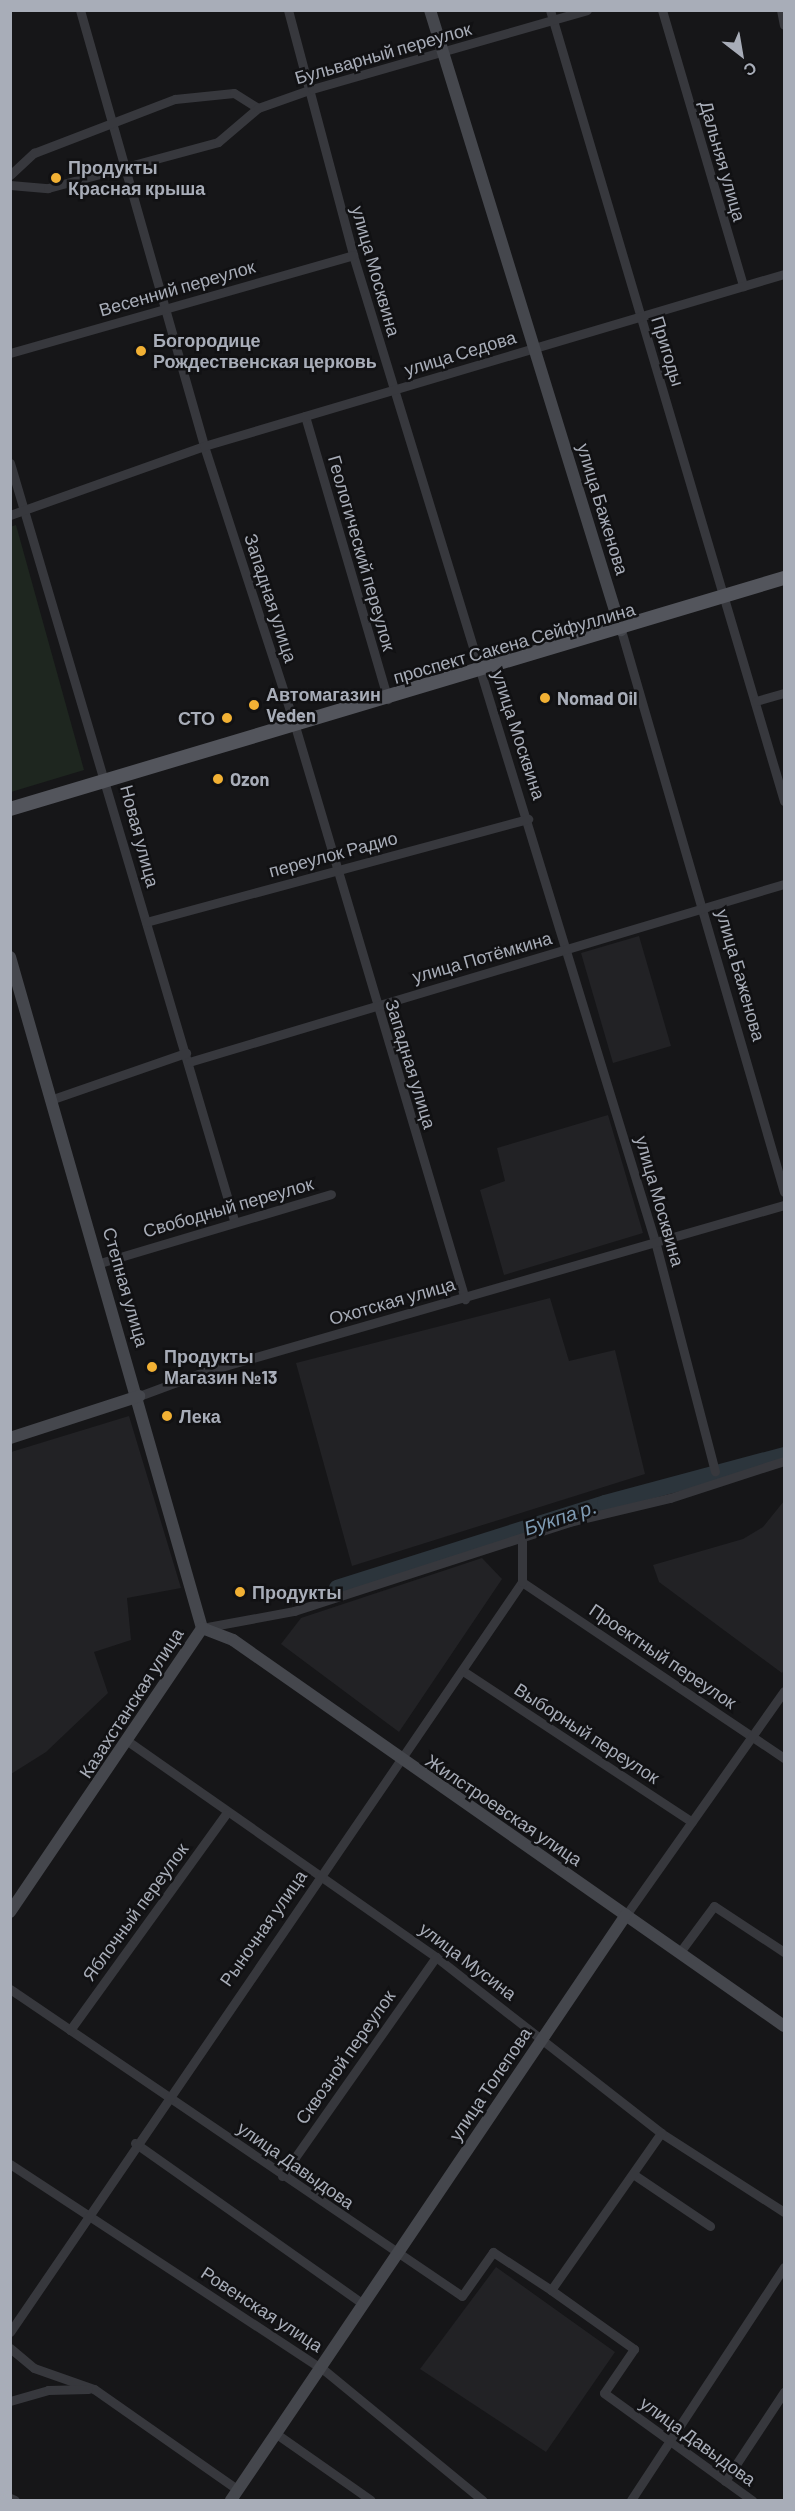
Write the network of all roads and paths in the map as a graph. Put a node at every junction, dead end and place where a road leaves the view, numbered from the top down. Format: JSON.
{"nodes":[{"id":1,"x":80,"y":10,"type":"edge"},
{"id":2,"x":288,"y":10,"type":"edge"},
{"id":3,"x":430,"y":10,"type":"edge"},
{"id":4,"x":549,"y":10,"type":"edge"},
{"id":5,"x":587,"y":10,"type":"edge"},
{"id":6,"x":662,"y":10,"type":"edge"},
{"id":7,"x":780,"y":10,"type":"edge"},
{"id":8,"x":553,"y":21,"type":"junction"},
{"id":9,"x":784,"y":25,"type":"edge"},
{"id":10,"x":444,"y":54,"type":"junction"},
{"id":11,"x":312,"y":89,"type":"junction"},
{"id":12,"x":258,"y":108,"type":"junction"},
{"id":13,"x":112,"y":124,"type":"junction"},
{"id":14,"x":126,"y":170,"type":"junction"},
{"id":15,"x":10,"y":174,"type":"edge"},
{"id":16,"x":10,"y":185,"type":"edge"},
{"id":17,"x":353,"y":255,"type":"junction"},
{"id":18,"x":784,"y":274,"type":"edge"},
{"id":19,"x":743,"y":286,"type":"junction"},
{"id":20,"x":167,"y":307,"type":"junction"},
{"id":21,"x":639,"y":316,"type":"junction"},
{"id":22,"x":534,"y":348,"type":"junction"},
{"id":23,"x":10,"y":353,"type":"edge"},
{"id":24,"x":393,"y":390,"type":"junction"},
{"id":25,"x":305,"y":416,"type":"junction"},
{"id":26,"x":204,"y":446,"type":"junction"},
{"id":27,"x":10,"y":463,"type":"edge"},
{"id":28,"x":25,"y":510,"type":"junction"},
{"id":29,"x":10,"y":514,"type":"edge"},
{"id":30,"x":784,"y":578,"type":"edge"},
{"id":31,"x":727,"y":597,"type":"junction"},
{"id":32,"x":621,"y":630,"type":"junction"},
{"id":33,"x":481,"y":672,"type":"junction"},
{"id":34,"x":784,"y":693,"type":"edge"},
{"id":35,"x":387,"y":699,"type":"junction"},
{"id":36,"x":756,"y":701,"type":"junction"},
{"id":37,"x":295,"y":726,"type":"junction"},
{"id":38,"x":107,"y":781,"type":"junction"},
{"id":39,"x":784,"y":801,"type":"edge"},
{"id":40,"x":10,"y":809,"type":"edge"},
{"id":41,"x":528,"y":819,"type":"junction"},
{"id":42,"x":335,"y":870,"type":"junction"},
{"id":43,"x":784,"y":884,"type":"edge"},
{"id":44,"x":704,"y":910,"type":"junction"},
{"id":45,"x":146,"y":922,"type":"junction"},
{"id":46,"x":569,"y":949,"type":"junction"},
{"id":47,"x":10,"y":957,"type":"edge"},
{"id":48,"x":375,"y":1006,"type":"junction"},
{"id":49,"x":188,"y":1058,"type":"junction"},
{"id":50,"x":53,"y":1099,"type":"junction"},
{"id":51,"x":784,"y":1192,"type":"edge"},
{"id":52,"x":331,"y":1194,"type":"dead end"},
{"id":53,"x":784,"y":1205,"type":"edge"},
{"id":54,"x":234,"y":1220,"type":"junction"},
{"id":55,"x":656,"y":1245,"type":"junction"},
{"id":56,"x":100,"y":1263,"type":"junction"},
{"id":57,"x":465,"y":1299,"type":"junction"},
{"id":58,"x":139,"y":1396,"type":"junction"},
{"id":59,"x":10,"y":1438,"type":"edge"},
{"id":60,"x":784,"y":1461,"type":"edge"},
{"id":61,"x":715,"y":1471,"type":"dead end"},
{"id":62,"x":522,"y":1540,"type":"junction"},
{"id":63,"x":522,"y":1582,"type":"junction"},
{"id":64,"x":202,"y":1628,"type":"junction"},
{"id":65,"x":463,"y":1671,"type":"junction"},
{"id":66,"x":784,"y":1691,"type":"edge"},
{"id":67,"x":752,"y":1736,"type":"junction"},
{"id":68,"x":129,"y":1742,"type":"junction"},
{"id":69,"x":784,"y":1758,"type":"edge"},
{"id":70,"x":401,"y":1760,"type":"junction"},
{"id":71,"x":226,"y":1814,"type":"junction"},
{"id":72,"x":692,"y":1822,"type":"junction"},
{"id":73,"x":320,"y":1874,"type":"junction"},
{"id":74,"x":10,"y":1912,"type":"edge"},
{"id":75,"x":626,"y":1915,"type":"junction"},
{"id":76,"x":680,"y":1952,"type":"junction"},
{"id":77,"x":784,"y":1952,"type":"edge"},
{"id":78,"x":436,"y":1957,"type":"junction"},
{"id":79,"x":10,"y":1989,"type":"edge"},
{"id":80,"x":784,"y":2026,"type":"edge"},
{"id":81,"x":70,"y":2030,"type":"junction"},
{"id":82,"x":543,"y":2037,"type":"junction"},
{"id":83,"x":167,"y":2095,"type":"junction"},
{"id":84,"x":661,"y":2133,"type":"junction"},
{"id":85,"x":135,"y":2144,"type":"junction"},
{"id":86,"x":10,"y":2164,"type":"edge"},
{"id":87,"x":633,"y":2174,"type":"junction"},
{"id":88,"x":282,"y":2176,"type":"junction"},
{"id":89,"x":784,"y":2212,"type":"edge"},
{"id":90,"x":89,"y":2215,"type":"junction"},
{"id":91,"x":710,"y":2226,"type":"dead end"},
{"id":92,"x":398,"y":2255,"type":"junction"},
{"id":93,"x":784,"y":2266,"type":"edge"},
{"id":94,"x":551,"y":2290,"type":"junction"},
{"id":95,"x":363,"y":2304,"type":"junction"},
{"id":96,"x":10,"y":2332,"type":"edge"},
{"id":97,"x":10,"y":2348,"type":"edge"},
{"id":98,"x":324,"y":2370,"type":"junction"},
{"id":99,"x":94,"y":2389,"type":"junction"},
{"id":100,"x":784,"y":2392,"type":"edge"},
{"id":101,"x":10,"y":2401,"type":"edge"},
{"id":102,"x":278,"y":2435,"type":"junction"},
{"id":103,"x":668,"y":2442,"type":"junction"},
{"id":104,"x":725,"y":2481,"type":"junction"},
{"id":105,"x":235,"y":2495,"type":"edge"},
{"id":106,"x":10,"y":2498,"type":"edge"},
{"id":107,"x":15,"y":2500,"type":"edge"},
{"id":108,"x":371,"y":2500,"type":"edge"},
{"id":109,"x":482,"y":2500,"type":"edge"},
{"id":110,"x":631,"y":2500,"type":"edge"},
{"id":111,"x":752,"y":2500,"type":"edge"}],
"edges":[{"from":1,"to":13,"type":"street","name":"Западная улица"},
{"from":2,"to":11,"type":"street","name":"улица Москвина"},
{"from":3,"to":10,"type":"street","name":"улица Баженова"},
{"from":4,"to":8,"type":"street","name":"Пригоды"},
{"from":5,"to":8,"type":"street","name":"Бульварный переулок"},
{"from":6,"to":19,"type":"street","name":"Дальняя улица"},
{"from":7,"to":9,"type":"street"},
{"from":8,"to":10,"type":"street","name":"Бульварный переулок"},
{"from":8,"to":21,"type":"street","name":"Пригоды"},
{"from":10,"to":11,"type":"street","name":"Бульварный переулок"},
{"from":10,"to":22,"type":"street","name":"улица Баженова"},
{"from":11,"to":12,"type":"street","name":"Бульварный переулок"},
{"from":11,"to":17,"type":"street","name":"улица Москвина"},
{"from":12,"to":13,"type":"street"},
{"from":12,"to":14,"type":"street","name":"Бульварный переулок"},
{"from":13,"to":14,"type":"street","name":"Западная улица"},
{"from":13,"to":15,"type":"street"},
{"from":14,"to":16,"type":"street","name":"Бульварный переулок"},
{"from":14,"to":20,"type":"street","name":"Западная улица"},
{"from":17,"to":20,"type":"street","name":"Весенний переулок"},
{"from":17,"to":24,"type":"street","name":"улица Москвина"},
{"from":18,"to":19,"type":"street","name":"улица Седова"},
{"from":19,"to":21,"type":"street","name":"улица Седова"},
{"from":20,"to":23,"type":"street","name":"Весенний переулок"},
{"from":20,"to":26,"type":"street","name":"Западная улица"},
{"from":21,"to":22,"type":"street","name":"улица Седова"},
{"from":21,"to":31,"type":"street","name":"Пригоды"},
{"from":22,"to":24,"type":"street","name":"улица Седова"},
{"from":22,"to":32,"type":"street","name":"улица Баженова"},
{"from":24,"to":25,"type":"street","name":"улица Седова"},
{"from":24,"to":33,"type":"street","name":"улица Москвина"},
{"from":25,"to":26,"type":"street","name":"улица Седова"},
{"from":25,"to":35,"type":"street","name":"Геологический переулок"},
{"from":26,"to":28,"type":"street","name":"улица Седова"},
{"from":26,"to":37,"type":"street","name":"Западная улица"},
{"from":27,"to":28,"type":"street","name":"Новая улица"},
{"from":28,"to":29,"type":"street","name":"улица Седова"},
{"from":28,"to":38,"type":"street","name":"Новая улица"},
{"from":30,"to":31,"type":"main road","name":"проспект Сакена Сейфуллина"},
{"from":31,"to":32,"type":"main road","name":"проспект Сакена Сейфуллина"},
{"from":31,"to":36,"type":"street","name":"Пригоды"},
{"from":32,"to":33,"type":"main road","name":"проспект Сакена Сейфуллина"},
{"from":32,"to":44,"type":"street","name":"улица Баженова"},
{"from":33,"to":35,"type":"main road","name":"проспект Сакена Сейфуллина"},
{"from":33,"to":41,"type":"street","name":"улица Москвина"},
{"from":34,"to":36,"type":"street"},
{"from":35,"to":37,"type":"main road","name":"проспект Сакена Сейфуллина"},
{"from":36,"to":39,"type":"street","name":"Пригоды"},
{"from":37,"to":38,"type":"main road","name":"проспект Сакена Сейфуллина"},
{"from":37,"to":42,"type":"street","name":"Западная улица"},
{"from":38,"to":40,"type":"main road","name":"проспект Сакена Сейфуллина"},
{"from":38,"to":45,"type":"street","name":"Новая улица"},
{"from":41,"to":42,"type":"street","name":"переулок Радио"},
{"from":41,"to":46,"type":"street","name":"улица Москвина"},
{"from":42,"to":45,"type":"street","name":"переулок Радио"},
{"from":42,"to":48,"type":"street","name":"Западная улица"},
{"from":43,"to":44,"type":"street","name":"улица Потёмкина"},
{"from":44,"to":46,"type":"street","name":"улица Потёмкина"},
{"from":44,"to":51,"type":"street","name":"улица Баженова"},
{"from":45,"to":49,"type":"street","name":"Новая улица"},
{"from":46,"to":48,"type":"street","name":"улица Потёмкина"},
{"from":46,"to":55,"type":"street","name":"улица Москвина"},
{"from":47,"to":50,"type":"street","name":"Степная улица"},
{"from":48,"to":49,"type":"street","name":"улица Потёмкина"},
{"from":48,"to":57,"type":"street","name":"Западная улица"},
{"from":49,"to":50,"type":"street","name":"улица Потёмкина"},
{"from":49,"to":54,"type":"street","name":"Новая улица"},
{"from":50,"to":56,"type":"street","name":"Степная улица"},
{"from":52,"to":54,"type":"street","name":"Свободный переулок"},
{"from":53,"to":55,"type":"street","name":"Охотская улица"},
{"from":54,"to":56,"type":"street","name":"Свободный переулок"},
{"from":55,"to":57,"type":"street","name":"Охотская улица"},
{"from":55,"to":61,"type":"street","name":"улица Москвина"},
{"from":56,"to":58,"type":"street","name":"Степная улица"},
{"from":57,"to":58,"type":"street","name":"Охотская улица"},
{"from":58,"to":59,"type":"street","name":"Охотская улица"},
{"from":58,"to":64,"type":"street","name":"Степная улица"},
{"from":60,"to":62,"type":"street","name":"Казахстанская улица"},
{"from":62,"to":63,"type":"street"},
{"from":62,"to":64,"type":"street","name":"Казахстанская улица"},
{"from":63,"to":65,"type":"street","name":"Рыночная улица"},
{"from":63,"to":67,"type":"street","name":"Проектный переулок"},
{"from":64,"to":68,"type":"street","name":"Казахстанская улица"},
{"from":64,"to":70,"type":"street","name":"Жилстроевская улица"},
{"from":65,"to":70,"type":"street","name":"Рыночная улица"},
{"from":65,"to":72,"type":"street","name":"Выборный переулок"},
{"from":66,"to":67,"type":"street","name":"улица Толепова"},
{"from":67,"to":69,"type":"street","name":"Проектный переулок"},
{"from":67,"to":72,"type":"street","name":"улица Толепова"},
{"from":68,"to":71,"type":"street","name":"улица Мусина"},
{"from":68,"to":74,"type":"street","name":"Казахстанская улица"},
{"from":70,"to":73,"type":"street","name":"Рыночная улица"},
{"from":70,"to":75,"type":"street","name":"Жилстроевская улица"},
{"from":71,"to":73,"type":"street","name":"улица Мусина"},
{"from":71,"to":81,"type":"street","name":"Яблочный переулок"},
{"from":72,"to":75,"type":"street","name":"улица Толепова"},
{"from":73,"to":78,"type":"street","name":"улица Мусина"},
{"from":73,"to":83,"type":"street","name":"Рыночная улица"},
{"from":75,"to":76,"type":"street","name":"Жилстроевская улица"},
{"from":75,"to":82,"type":"street","name":"улица Толепова"},
{"from":76,"to":77,"type":"street"},
{"from":76,"to":80,"type":"street","name":"Жилстроевская улица"},
{"from":78,"to":82,"type":"street","name":"улица Мусина"},
{"from":78,"to":88,"type":"street","name":"Сквозной переулок"},
{"from":79,"to":81,"type":"street","name":"улица Давыдова"},
{"from":81,"to":83,"type":"street","name":"улица Давыдова"},
{"from":82,"to":84,"type":"street","name":"улица Мусина"},
{"from":82,"to":92,"type":"street","name":"улица Толепова"},
{"from":83,"to":85,"type":"street","name":"Рыночная улица"},
{"from":83,"to":88,"type":"street","name":"улица Давыдова"},
{"from":84,"to":87,"type":"street"},
{"from":84,"to":89,"type":"street","name":"улица Мусина"},
{"from":85,"to":90,"type":"street","name":"Рыночная улица"},
{"from":85,"to":95,"type":"street"},
{"from":86,"to":90,"type":"street","name":"Ровенская улица"},
{"from":87,"to":91,"type":"street"},
{"from":87,"to":94,"type":"street"},
{"from":88,"to":92,"type":"street","name":"улица Давыдова"},
{"from":90,"to":96,"type":"street","name":"Рыночная улица"},
{"from":90,"to":98,"type":"street","name":"Ровенская улица"},
{"from":92,"to":94,"type":"street","name":"улица Давыдова"},
{"from":92,"to":95,"type":"street","name":"улица Толепова"},
{"from":93,"to":103,"type":"street"},
{"from":94,"to":103,"type":"street","name":"улица Давыдова"},
{"from":95,"to":98,"type":"street","name":"улица Толепова"},
{"from":97,"to":99,"type":"street"},
{"from":98,"to":102,"type":"street","name":"улица Толепова"},
{"from":98,"to":109,"type":"street","name":"Ровенская улица"},
{"from":99,"to":101,"type":"street"},
{"from":99,"to":105,"type":"street"},
{"from":100,"to":104,"type":"street"},
{"from":102,"to":105,"type":"street","name":"улица Толепова"},
{"from":102,"to":108,"type":"street"},
{"from":103,"to":104,"type":"street","name":"улица Давыдова"},
{"from":103,"to":110,"type":"street"},
{"from":104,"to":111,"type":"street","name":"улица Давыдова"},
{"from":106,"to":107,"type":"street"}]}
